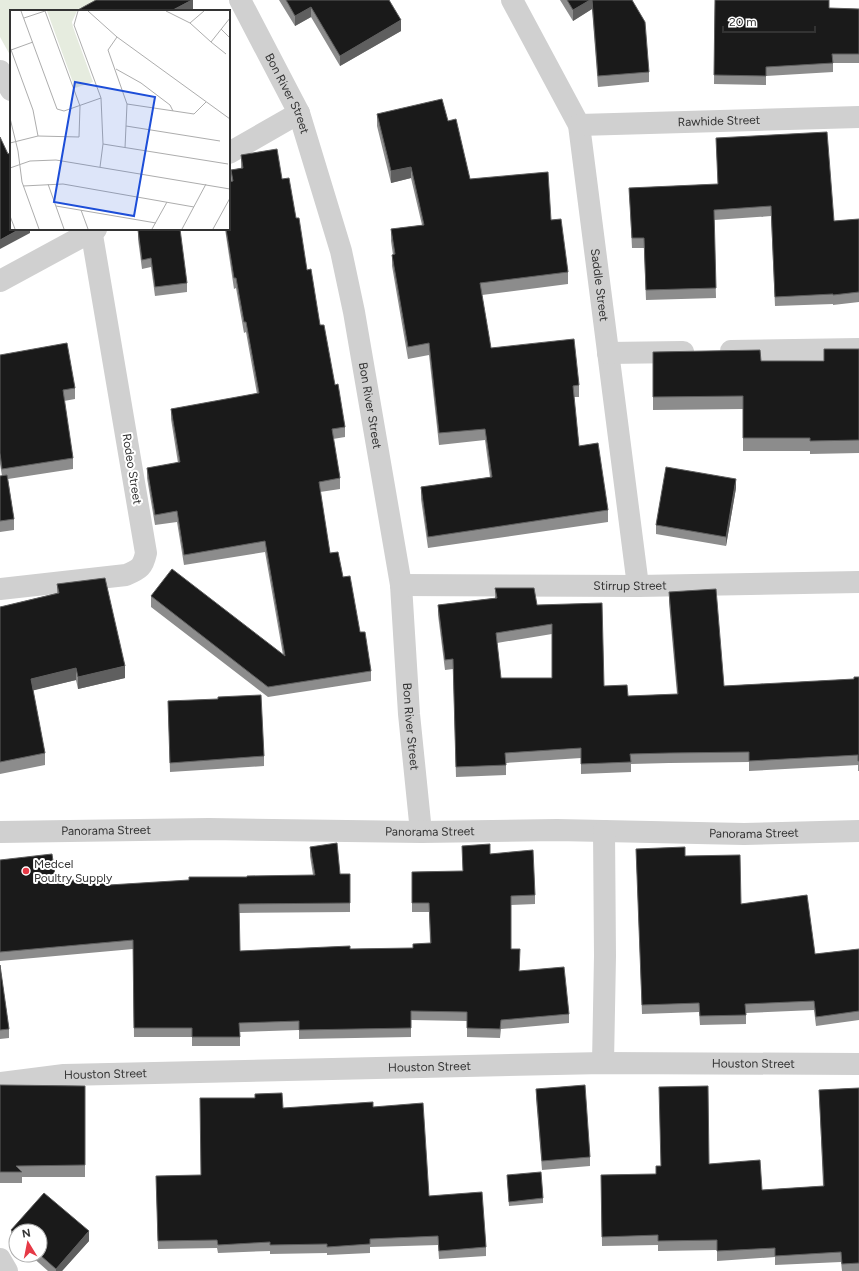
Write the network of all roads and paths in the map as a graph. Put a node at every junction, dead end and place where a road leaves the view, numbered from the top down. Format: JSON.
{"nodes":[{"id":1,"x":240,"y":0,"type":"edge"},
{"id":2,"x":512,"y":0,"type":"edge"},
{"id":3,"x":0,"y":71,"type":"edge"},
{"id":4,"x":10,"y":88,"type":"edge"},
{"id":5,"x":299,"y":114,"type":"junction"},
{"id":6,"x":859,"y":117,"type":"edge"},
{"id":7,"x":579,"y":125,"type":"junction"},
{"id":8,"x":230,"y":152,"type":"edge"},
{"id":9,"x":93,"y":230,"type":"edge"},
{"id":10,"x":0,"y":281,"type":"edge"},
{"id":11,"x":859,"y":349,"type":"edge"},
{"id":12,"x":608,"y":353,"type":"junction"},
{"id":13,"x":859,"y":582,"type":"edge"},
{"id":14,"x":401,"y":585,"type":"junction"},
{"id":15,"x":638,"y":586,"type":"junction"},
{"id":16,"x":0,"y":589,"type":"edge"},
{"id":17,"x":604,"y":831,"type":"junction"},
{"id":18,"x":859,"y":831,"type":"edge"},
{"id":19,"x":0,"y":832,"type":"edge"},
{"id":20,"x":421,"y":832,"type":"junction"},
{"id":21,"x":603,"y":1062,"type":"junction"},
{"id":22,"x":859,"y":1064,"type":"edge"},
{"id":23,"x":0,"y":1083,"type":"edge"},
{"id":24,"x":0,"y":1259,"type":"edge"},
{"id":25,"x":7,"y":1271,"type":"edge"}],
"edges":[{"from":1,"to":5,"type":"street","name":"Bon River Street"},
{"from":2,"to":7,"type":"street","name":"Saddle Street"},
{"from":3,"to":4,"type":"street"},
{"from":5,"to":8,"type":"street"},
{"from":5,"to":14,"type":"street","name":"Bon River Street"},
{"from":6,"to":7,"type":"street","name":"Rawhide Street"},
{"from":7,"to":12,"type":"street","name":"Saddle Street"},
{"from":9,"to":10,"type":"street"},
{"from":9,"to":16,"type":"street","name":"Rodeo Street"},
{"from":11,"to":12,"type":"street"},
{"from":12,"to":15,"type":"street","name":"Saddle Street"},
{"from":13,"to":15,"type":"street","name":"Stirrup Street"},
{"from":14,"to":15,"type":"street","name":"Stirrup Street"},
{"from":14,"to":20,"type":"street","name":"Bon River Street"},
{"from":17,"to":18,"type":"street","name":"Panorama Street"},
{"from":17,"to":20,"type":"street","name":"Panorama Street"},
{"from":17,"to":21,"type":"street"},
{"from":19,"to":20,"type":"street","name":"Panorama Street"},
{"from":21,"to":22,"type":"street","name":"Houston Street"},
{"from":21,"to":23,"type":"street","name":"Houston Street"},
{"from":24,"to":25,"type":"street"}]}
